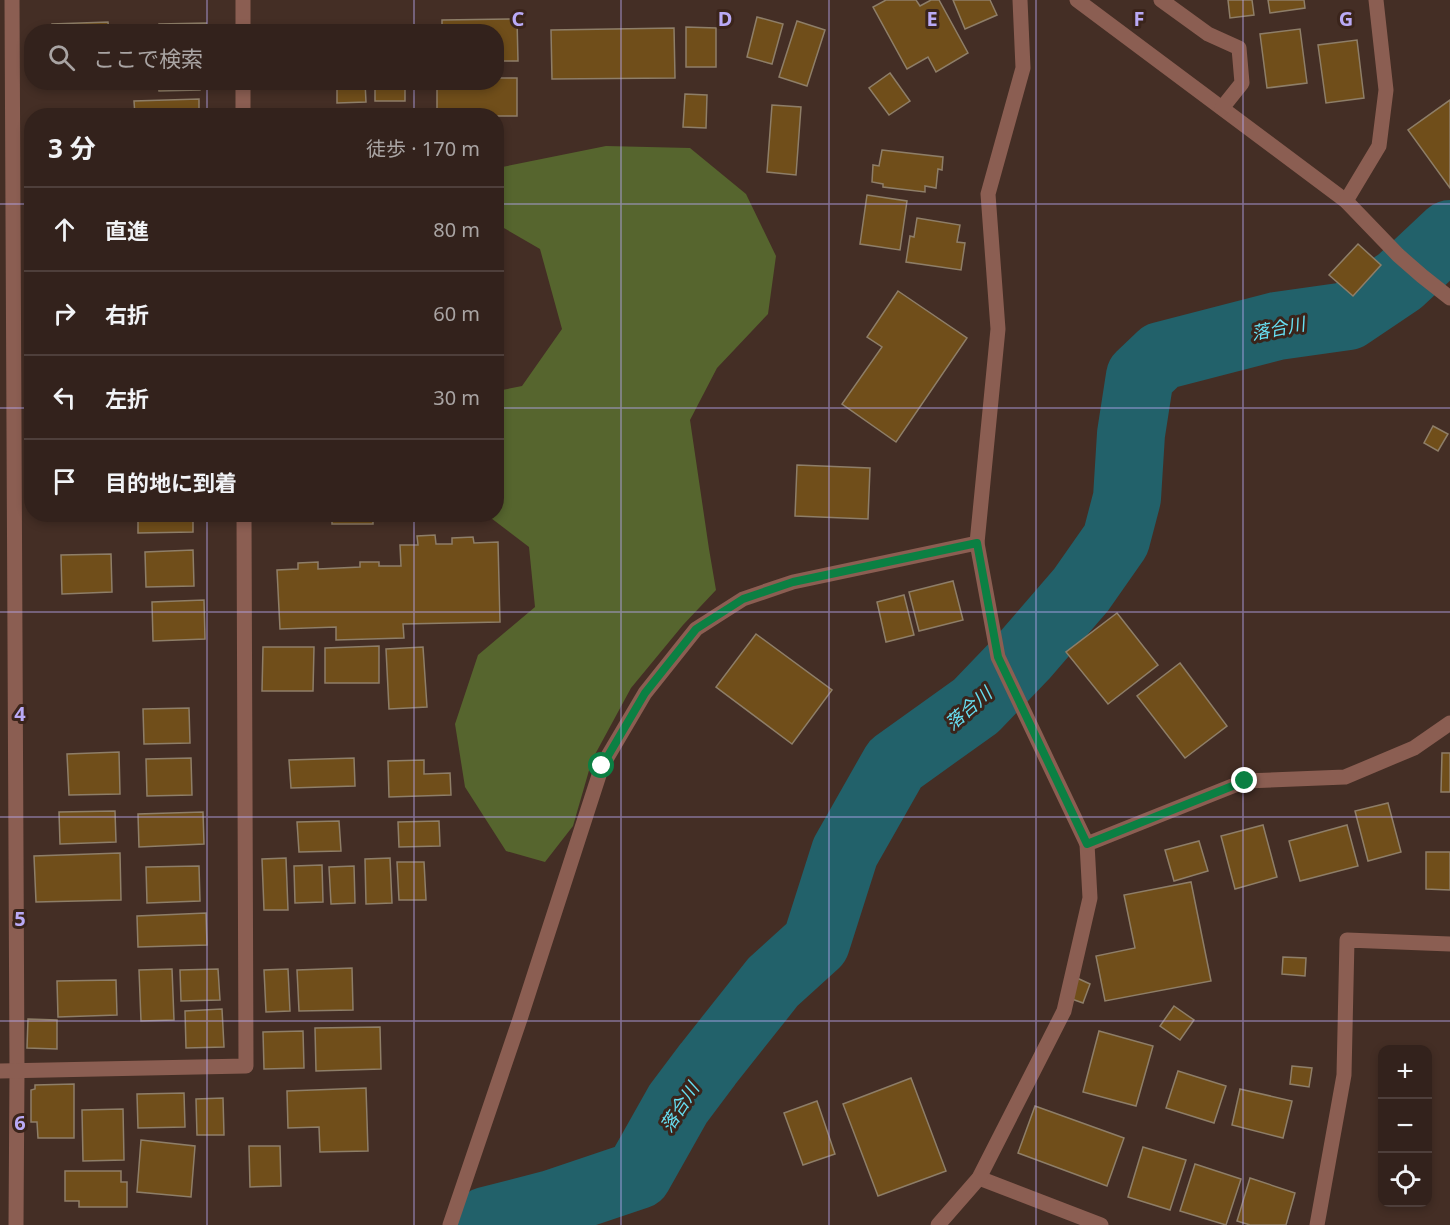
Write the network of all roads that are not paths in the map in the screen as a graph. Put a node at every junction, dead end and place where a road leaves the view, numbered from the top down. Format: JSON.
{"nodes":[{"id":1,"x":12,"y":0,"type":"edge"},
{"id":2,"x":243,"y":0,"type":"edge"},
{"id":3,"x":1020,"y":0,"type":"edge"},
{"id":4,"x":1077,"y":0,"type":"edge"},
{"id":5,"x":1161,"y":0,"type":"edge"},
{"id":6,"x":1376,"y":0,"type":"edge"},
{"id":7,"x":243,"y":24,"type":"edge"},
{"id":8,"x":243,"y":90,"type":"edge"},
{"id":9,"x":243,"y":108,"type":"edge"},
{"id":10,"x":1222,"y":108,"type":"junction"},
{"id":11,"x":1346,"y":201,"type":"junction"},
{"id":12,"x":1450,"y":298,"type":"edge"},
{"id":13,"x":244,"y":522,"type":"edge"},
{"id":14,"x":977,"y":543,"type":"junction"},
{"id":15,"x":1450,"y":723,"type":"edge"},
{"id":16,"x":1087,"y":844,"type":"junction"},
{"id":17,"x":1450,"y":944,"type":"edge"},
{"id":18,"x":0,"y":1071,"type":"edge"},
{"id":19,"x":17,"y":1071,"type":"junction"},
{"id":20,"x":979,"y":1178,"type":"junction"},
{"id":21,"x":16,"y":1225,"type":"edge"},
{"id":22,"x":450,"y":1225,"type":"edge"},
{"id":23,"x":938,"y":1225,"type":"edge"},
{"id":24,"x":1101,"y":1225,"type":"edge"},
{"id":25,"x":1317,"y":1225,"type":"edge"}],
"edges":[{"from":1,"to":19,"type":"street"},
{"from":2,"to":7,"type":"street"},
{"from":3,"to":14,"type":"street"},
{"from":4,"to":10,"type":"street"},
{"from":5,"to":10,"type":"street"},
{"from":6,"to":11,"type":"street"},
{"from":8,"to":9,"type":"street"},
{"from":10,"to":11,"type":"street"},
{"from":11,"to":12,"type":"street"},
{"from":13,"to":19,"type":"street"},
{"from":14,"to":16,"type":"street"},
{"from":14,"to":22,"type":"street"},
{"from":15,"to":16,"type":"street"},
{"from":16,"to":20,"type":"street"},
{"from":17,"to":25,"type":"street"},
{"from":18,"to":19,"type":"street"},
{"from":19,"to":21,"type":"street"},
{"from":20,"to":23,"type":"street"},
{"from":20,"to":24,"type":"street"}]}
